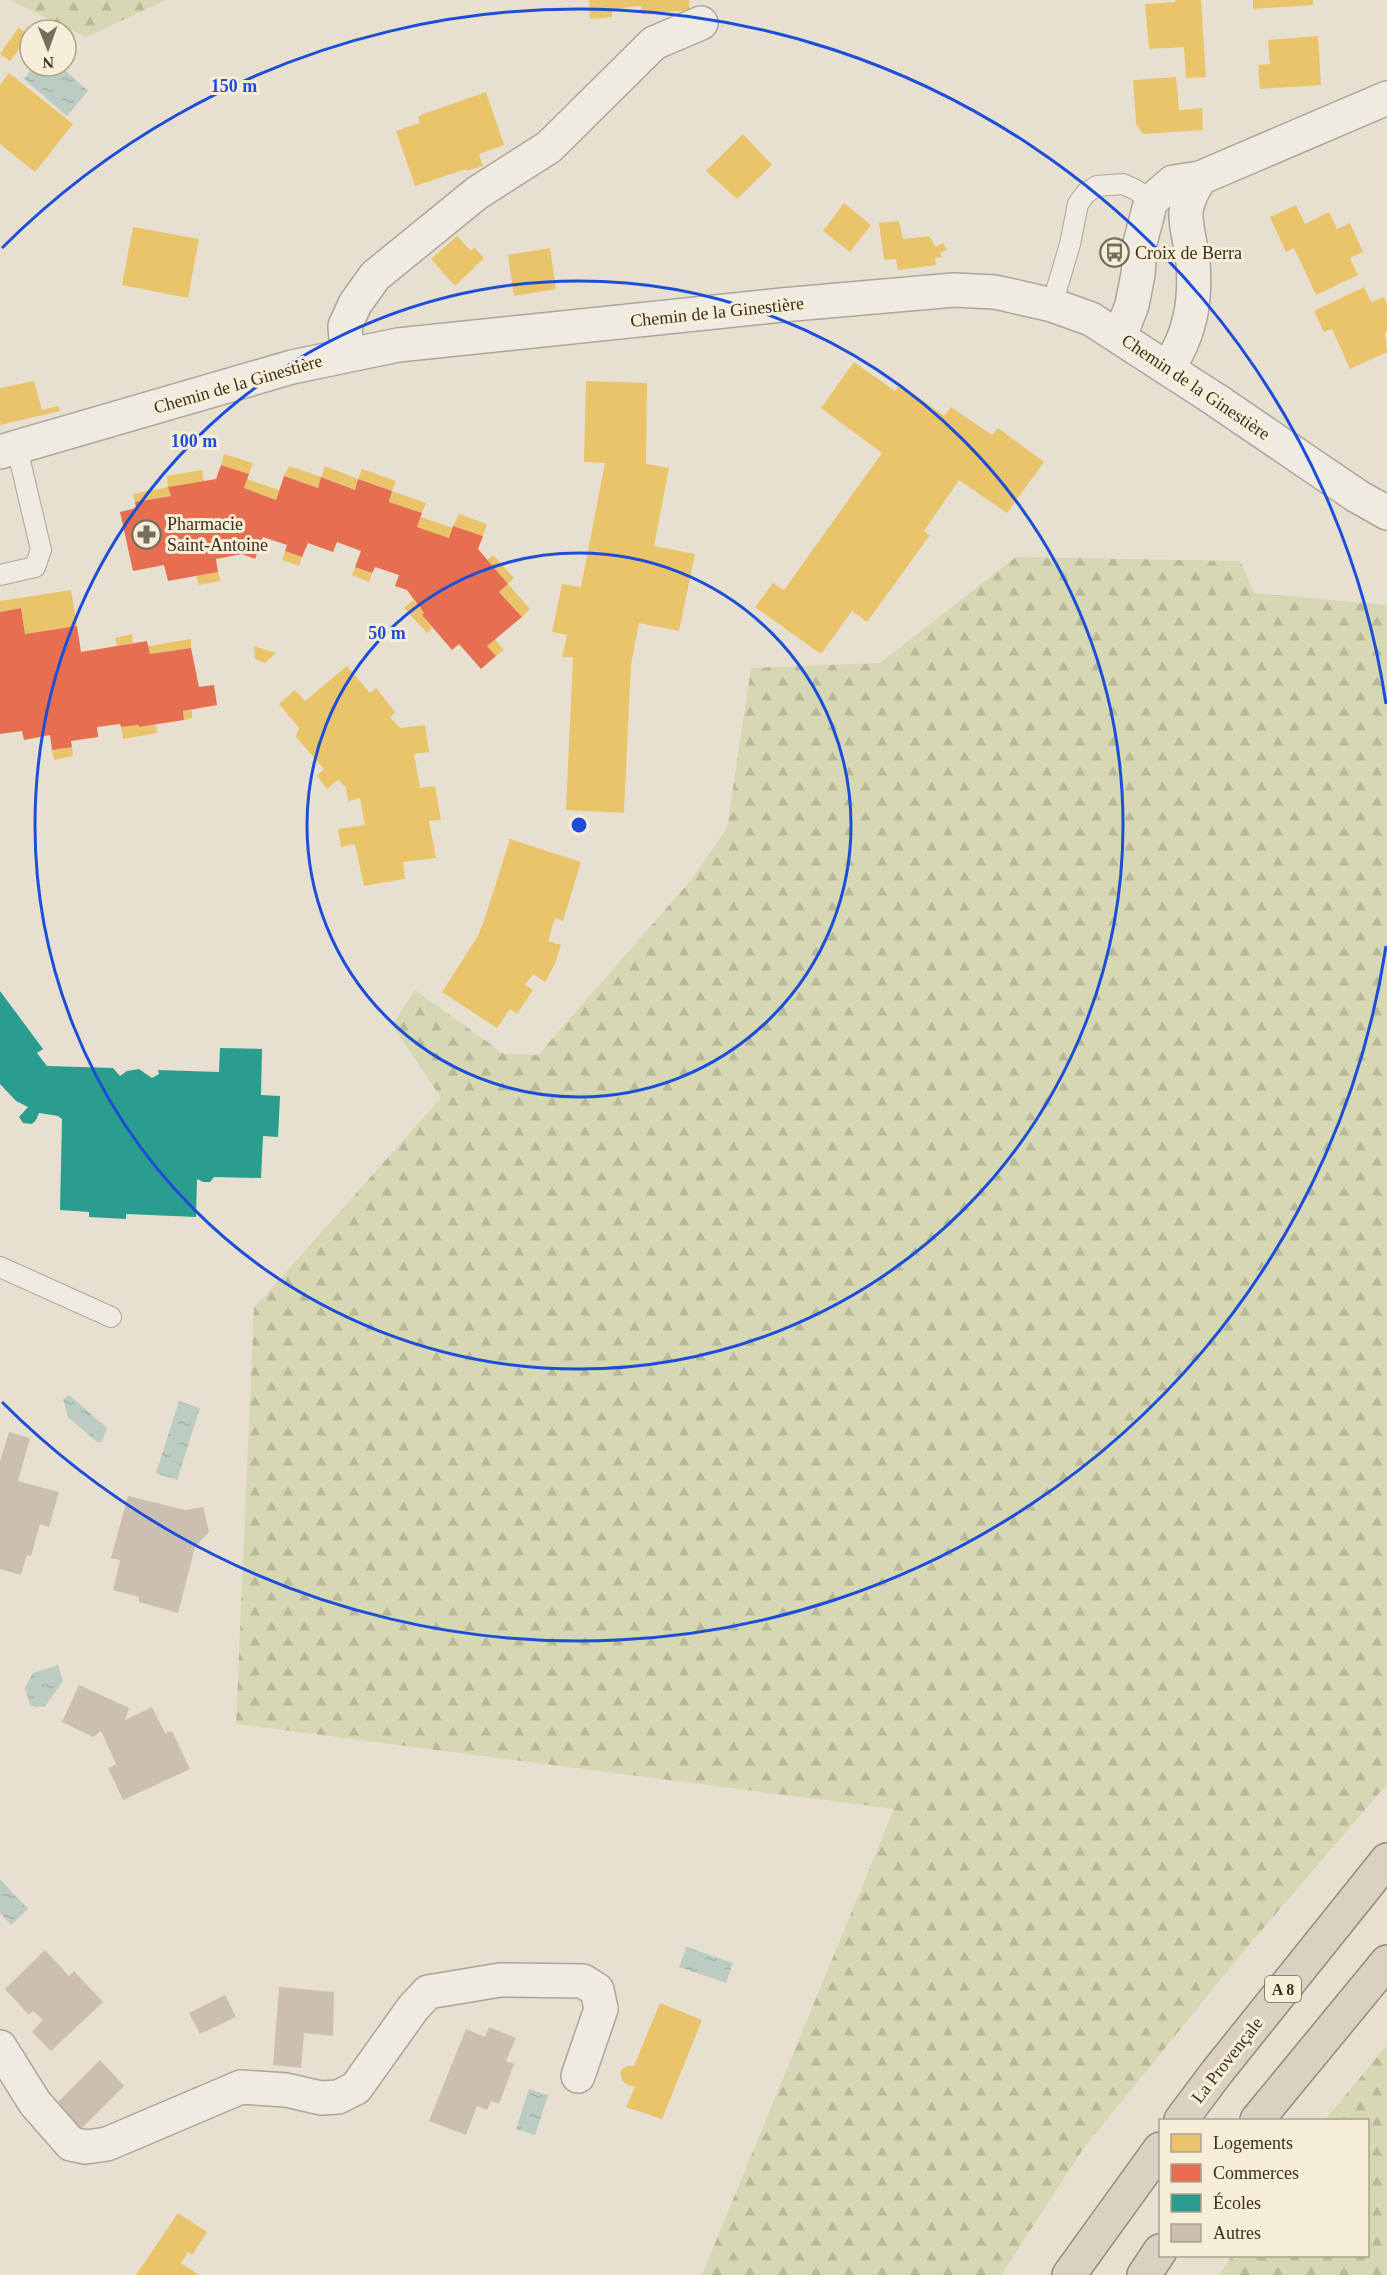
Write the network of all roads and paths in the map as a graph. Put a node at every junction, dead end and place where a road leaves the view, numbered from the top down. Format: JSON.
{"nodes":[{"id":1,"x":701,"y":23,"type":"dead end"},
{"id":2,"x":1387,"y":98,"type":"edge"},
{"id":3,"x":1200,"y":178,"type":"junction"},
{"id":4,"x":1151,"y":201,"type":"junction"},
{"id":5,"x":1052,"y":305,"type":"junction"},
{"id":6,"x":1120,"y":336,"type":"junction"},
{"id":7,"x":347,"y":354,"type":"junction"},
{"id":8,"x":1168,"y":368,"type":"junction"},
{"id":9,"x":8,"y":450,"type":"edge"},
{"id":10,"x":1387,"y":513,"type":"edge"},
{"id":11,"x":0,"y":575,"type":"edge"},
{"id":12,"x":0,"y":1268,"type":"edge"},
{"id":13,"x":111,"y":1317,"type":"dead end"},
{"id":14,"x":1387,"y":1860,"type":"edge"},
{"id":15,"x":1387,"y":1962,"type":"edge"},
{"id":16,"x":0,"y":2047,"type":"edge"},
{"id":17,"x":578,"y":2076,"type":"dead end"},
{"id":18,"x":1182,"y":2119,"type":"edge"},
{"id":19,"x":1258,"y":2119,"type":"edge"},
{"id":20,"x":1159,"y":2152,"type":"edge"},
{"id":21,"x":1159,"y":2254,"type":"edge"},
{"id":22,"x":1069,"y":2275,"type":"edge"},
{"id":23,"x":1144,"y":2275,"type":"edge"}],
"edges":[{"from":1,"to":7,"type":"street"},
{"from":2,"to":3,"type":"street"},
{"from":3,"to":4,"type":"street"},
{"from":3,"to":8,"type":"street"},
{"from":4,"to":5,"type":"lane"},
{"from":4,"to":6,"type":"street"},
{"from":5,"to":6,"type":"street","name":"Chemin de la Ginestière"},
{"from":5,"to":7,"type":"street","name":"Chemin de la Ginestière"},
{"from":6,"to":8,"type":"street","name":"Chemin de la Ginestière"},
{"from":7,"to":9,"type":"street","name":"Chemin de la Ginestière"},
{"from":8,"to":10,"type":"street","name":"Chemin de la Ginestière"},
{"from":9,"to":11,"type":"lane"},
{"from":12,"to":13,"type":"lane"},
{"from":14,"to":18,"type":"highway","name":"La Provençale","number":"A 8"},
{"from":15,"to":19,"type":"highway"},
{"from":16,"to":17,"type":"street"},
{"from":20,"to":22,"type":"highway"},
{"from":21,"to":23,"type":"highway"}]}
